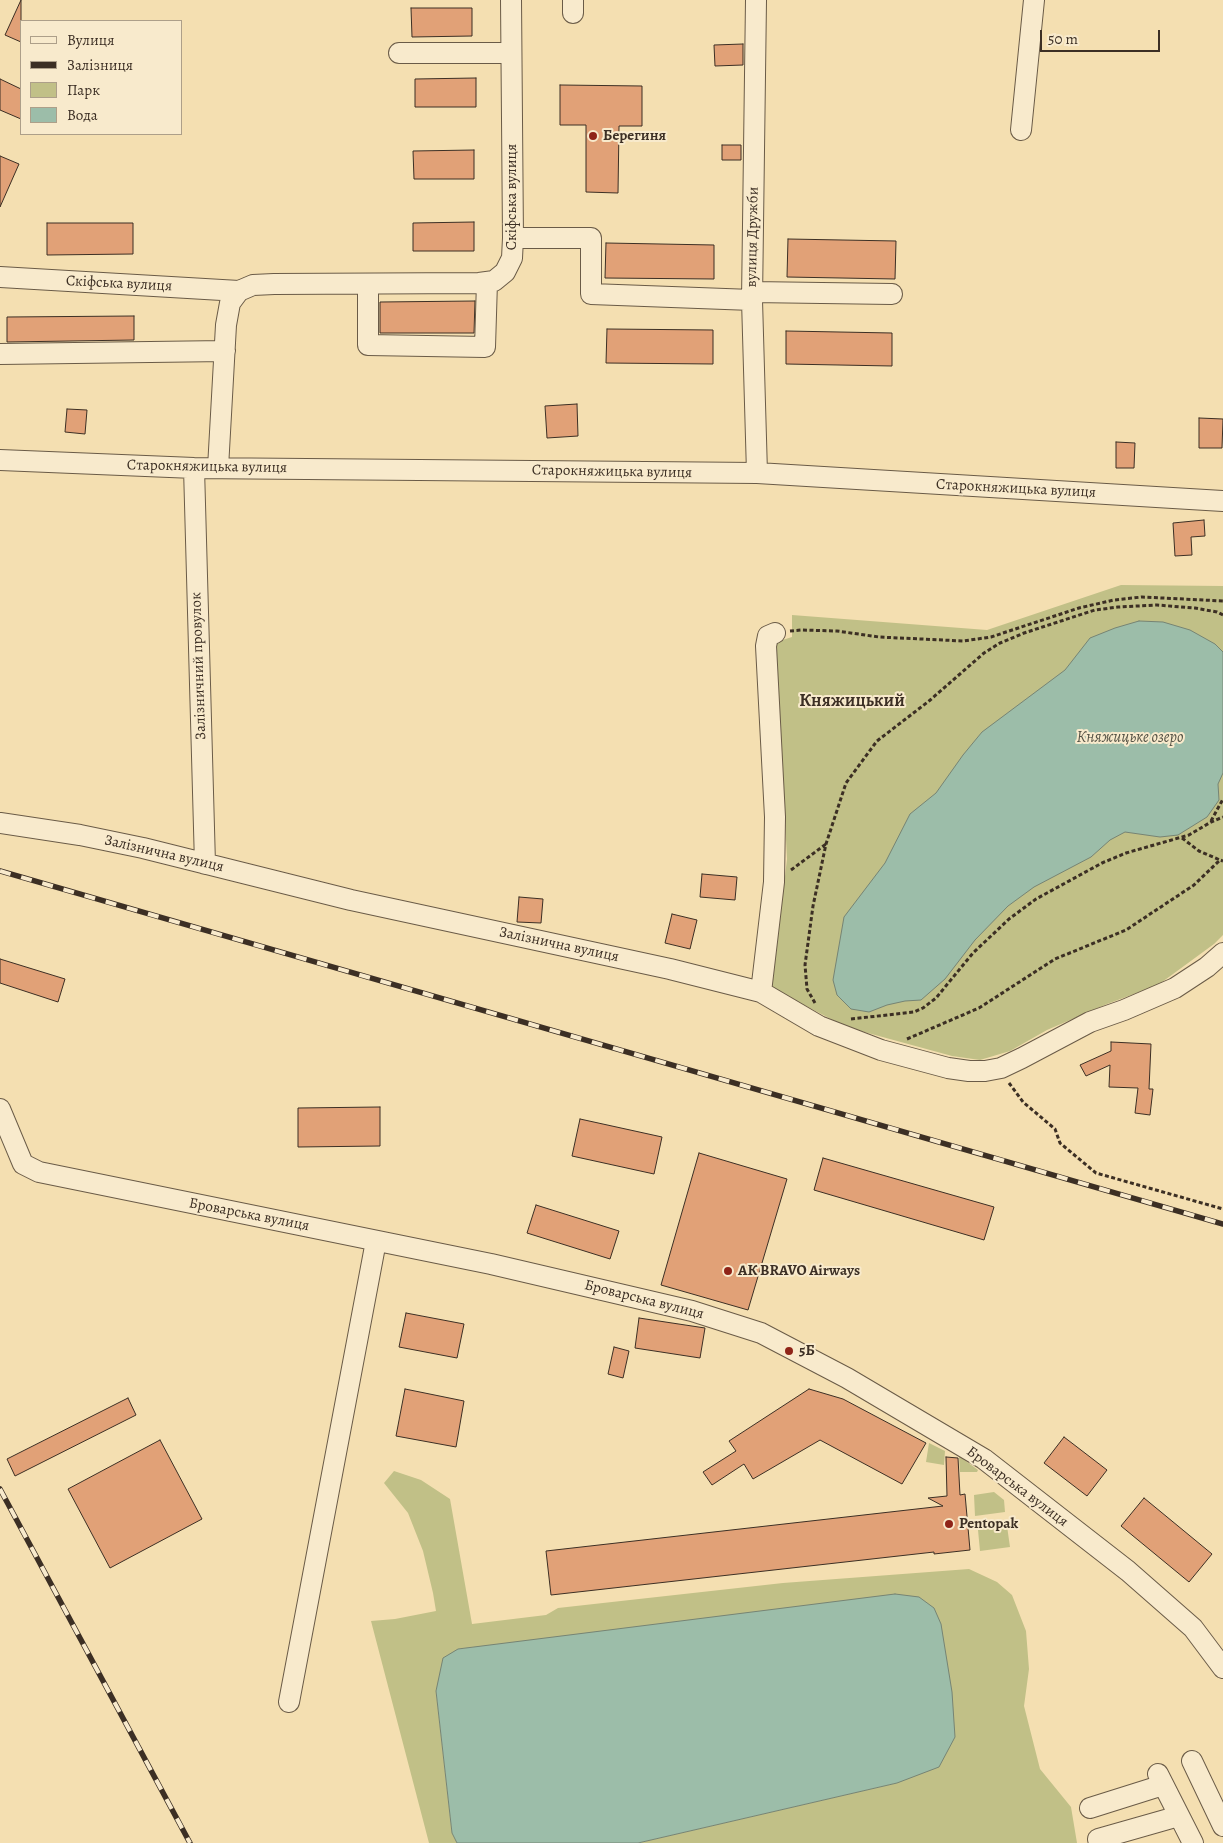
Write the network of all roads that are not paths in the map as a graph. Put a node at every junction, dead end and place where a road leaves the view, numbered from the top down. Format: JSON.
{"nodes":[{"id":1,"x":511,"y":0,"type":"edge"},
{"id":2,"x":756,"y":0,"type":"edge"},
{"id":3,"x":1034,"y":0,"type":"edge"},
{"id":4,"x":400,"y":53,"type":"dead end"},
{"id":5,"x":511,"y":53,"type":"junction"},
{"id":6,"x":1021,"y":130,"type":"dead end"},
{"id":7,"x":513,"y":238,"type":"junction"},
{"id":8,"x":0,"y":277,"type":"edge"},
{"id":9,"x":487,"y":282,"type":"junction"},
{"id":10,"x":368,"y":284,"type":"junction"},
{"id":11,"x":239,"y":291,"type":"junction"},
{"id":12,"x":892,"y":294,"type":"dead end"},
{"id":13,"x":752,"y":296,"type":"junction"},
{"id":14,"x":225,"y":351,"type":"junction"},
{"id":15,"x":0,"y":354,"type":"edge"},
{"id":16,"x":0,"y":460,"type":"edge"},
{"id":17,"x":194,"y":468,"type":"junction"},
{"id":18,"x":218,"y":468,"type":"junction"},
{"id":19,"x":758,"y":473,"type":"junction"},
{"id":20,"x":1223,"y":501,"type":"edge"},
{"id":21,"x":775,"y":633,"type":"road end"},
{"id":22,"x":0,"y":823,"type":"edge"},
{"id":23,"x":205,"y":864,"type":"junction"},
{"id":24,"x":1223,"y":953,"type":"edge"},
{"id":25,"x":761,"y":992,"type":"junction"},
{"id":26,"x":0,"y":1109,"type":"edge"},
{"id":27,"x":376,"y":1241,"type":"junction"},
{"id":28,"x":1223,"y":1668,"type":"edge"},
{"id":29,"x":289,"y":1702,"type":"dead end"},
{"id":30,"x":1192,"y":1761,"type":"dead end"},
{"id":31,"x":1090,"y":1808,"type":"dead end"},
{"id":32,"x":1179,"y":1816,"type":"junction"},
{"id":33,"x":1223,"y":1826,"type":"edge"},
{"id":34,"x":1099,"y":1843,"type":"edge"},
{"id":35,"x":1193,"y":1843,"type":"edge"}],
"edges":[{"from":1,"to":5,"type":"street","name":"Скіфська вулиця"},
{"from":2,"to":13,"type":"street","name":"вулиця Дружби"},
{"from":3,"to":6,"type":"street"},
{"from":4,"to":5,"type":"street"},
{"from":5,"to":7,"type":"street","name":"Скіфська вулиця"},
{"from":7,"to":9,"type":"street","name":"Скіфська вулиця"},
{"from":7,"to":13,"type":"street"},
{"from":8,"to":11,"type":"street","name":"Скіфська вулиця"},
{"from":9,"to":10,"type":"street","name":"Скіфська вулиця"},
{"from":9,"to":10,"type":"street"},
{"from":10,"to":11,"type":"street","name":"Скіфська вулиця"},
{"from":11,"to":14,"type":"street"},
{"from":12,"to":13,"type":"street"},
{"from":13,"to":19,"type":"street","name":"вулиця Дружби"},
{"from":14,"to":15,"type":"street"},
{"from":14,"to":18,"type":"street"},
{"from":16,"to":17,"type":"street","name":"Старокняжицька вулиця"},
{"from":17,"to":18,"type":"street","name":"Старокняжицька вулиця"},
{"from":17,"to":23,"type":"street","name":"Залізничний провулок"},
{"from":18,"to":19,"type":"street","name":"Старокняжицька вулиця"},
{"from":19,"to":20,"type":"street","name":"Старокняжицька вулиця"},
{"from":21,"to":25,"type":"street"},
{"from":22,"to":23,"type":"street","name":"Залізнична вулиця"},
{"from":23,"to":25,"type":"street","name":"Залізнична вулиця"},
{"from":24,"to":25,"type":"street","name":"Залізнична вулиця"},
{"from":26,"to":27,"type":"street","name":"Броварська вулиця"},
{"from":27,"to":28,"type":"street","name":"Броварська вулиця"},
{"from":27,"to":29,"type":"street"},
{"from":30,"to":33,"type":"street"},
{"from":31,"to":32,"type":"street"},
{"from":32,"to":34,"type":"street"},
{"from":32,"to":35,"type":"street"}]}
